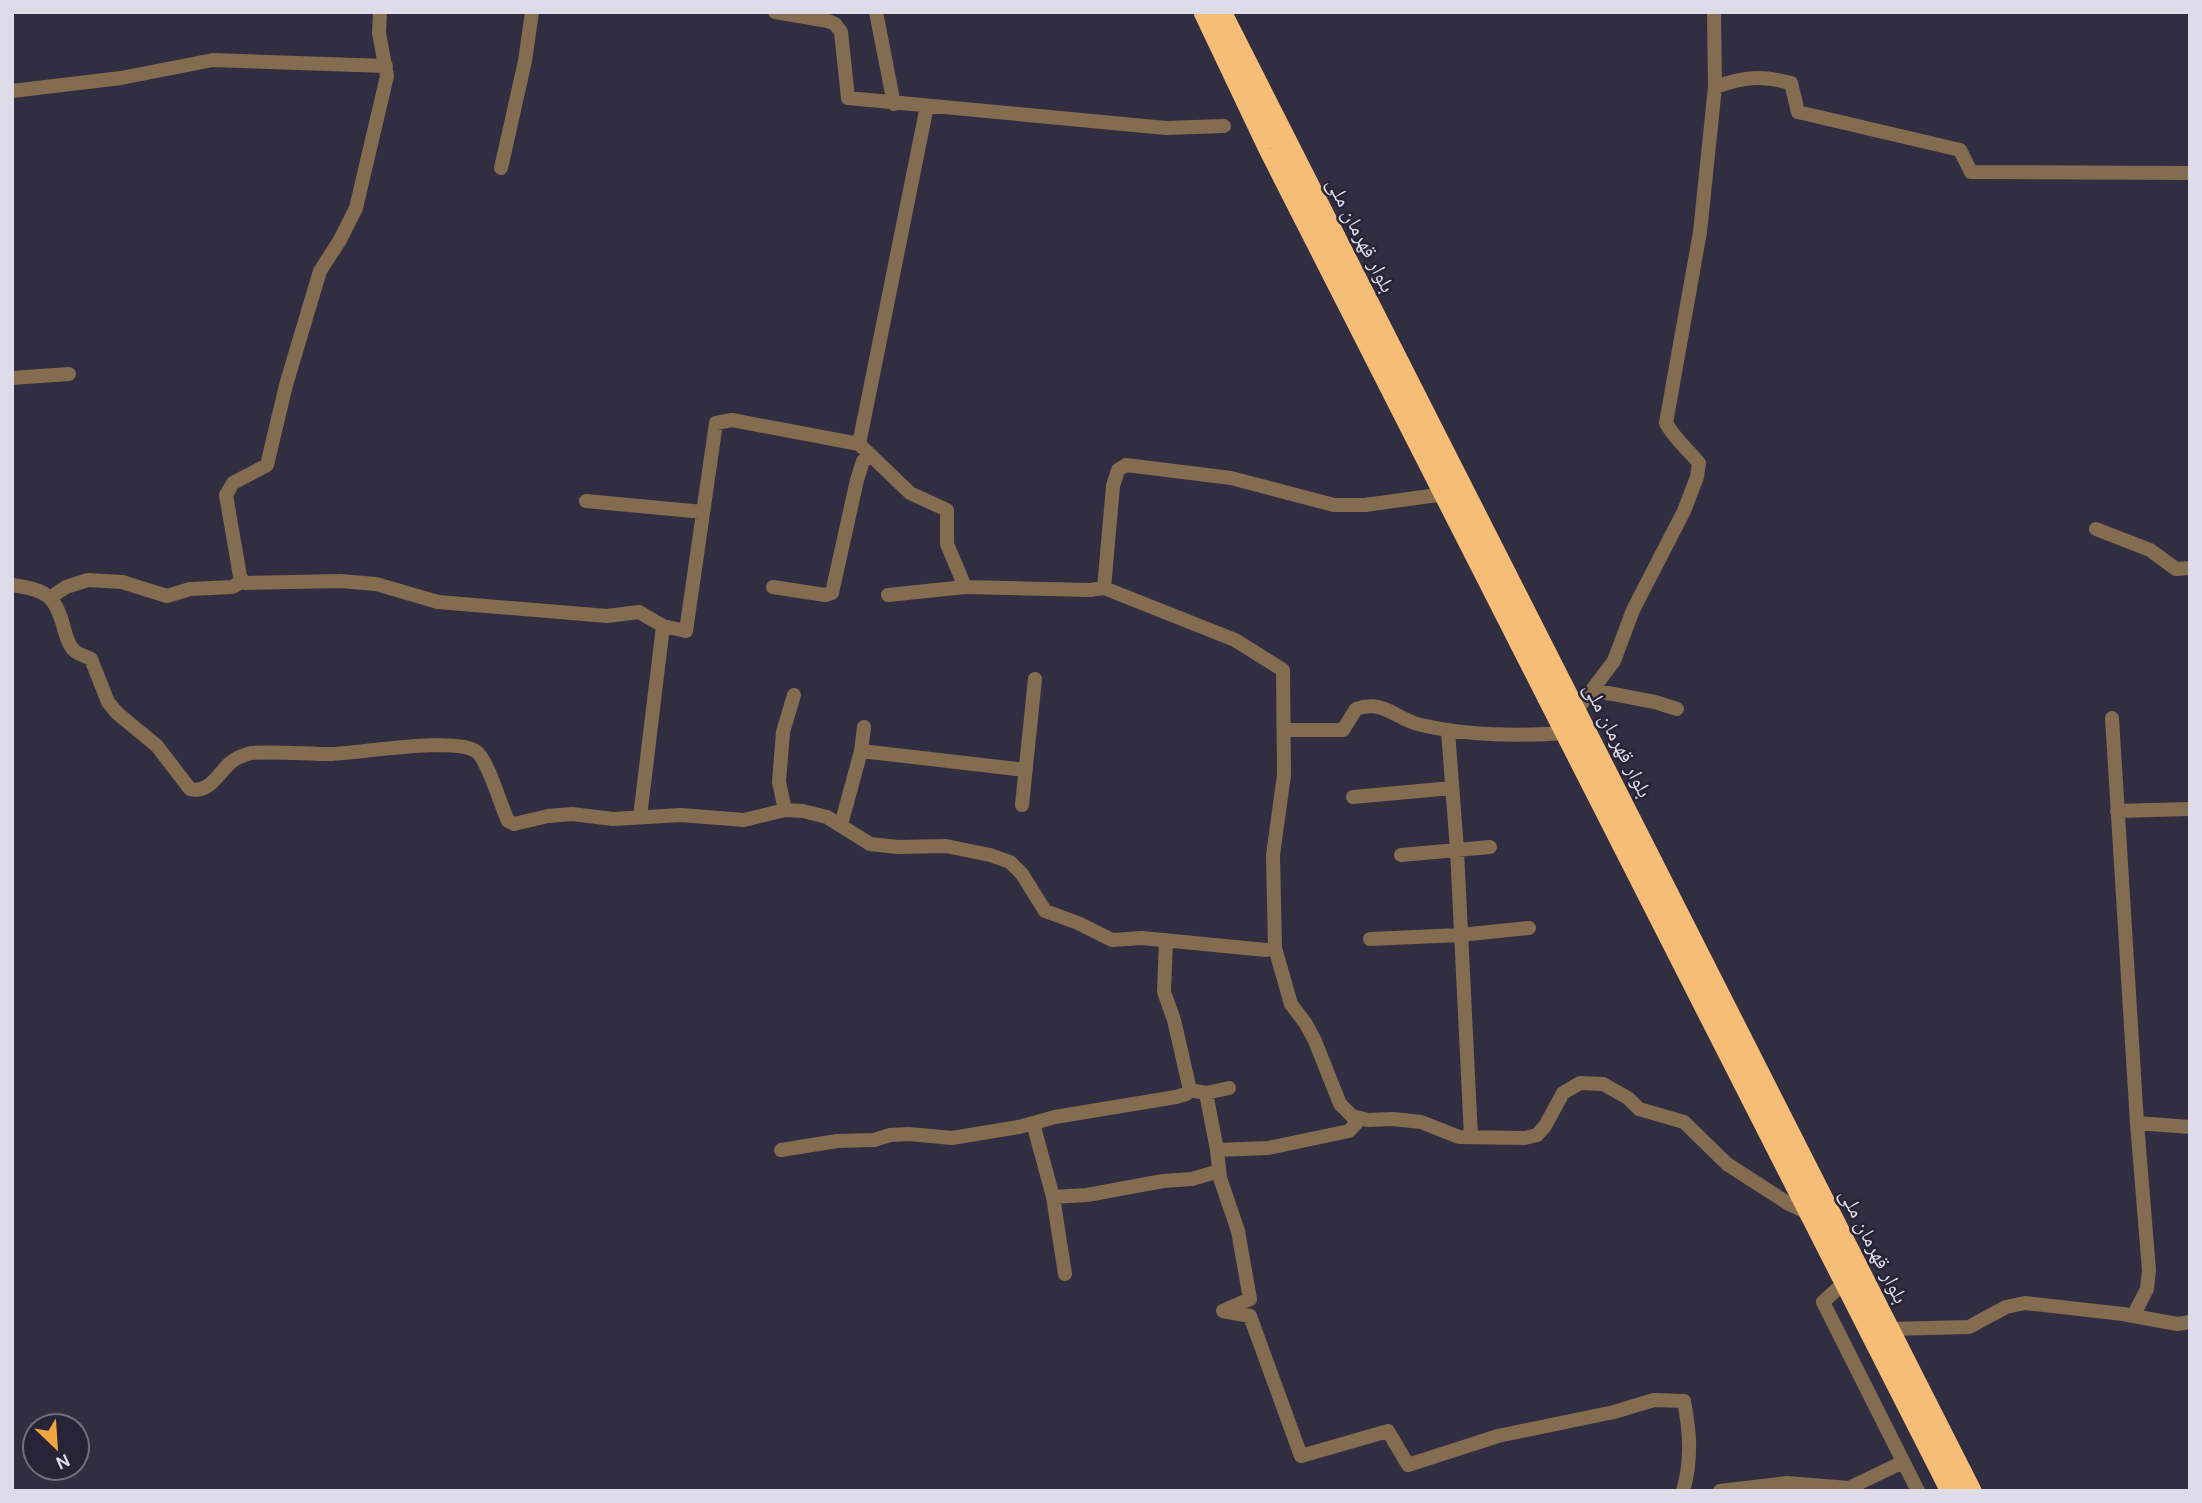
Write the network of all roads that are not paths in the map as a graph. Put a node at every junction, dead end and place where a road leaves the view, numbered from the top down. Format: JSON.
{"nodes":[{"id":1,"x":380,"y":12,"type":"edge"},
{"id":2,"x":532,"y":12,"type":"edge"},
{"id":3,"x":775,"y":12,"type":"edge"},
{"id":4,"x":876,"y":12,"type":"edge"},
{"id":5,"x":1204,"y":12,"type":"edge"},
{"id":6,"x":1221,"y":12,"type":"edge"},
{"id":7,"x":1714,"y":12,"type":"edge"},
{"id":8,"x":386,"y":66,"type":"junction"},
{"id":9,"x":1715,"y":87,"type":"junction"},
{"id":10,"x":12,"y":91,"type":"edge"},
{"id":11,"x":894,"y":104,"type":"junction"},
{"id":12,"x":927,"y":106,"type":"junction"},
{"id":13,"x":1224,"y":125,"type":"dead end"},
{"id":14,"x":501,"y":168,"type":"dead end"},
{"id":15,"x":2190,"y":173,"type":"edge"},
{"id":16,"x":69,"y":374,"type":"dead end"},
{"id":17,"x":12,"y":378,"type":"edge"},
{"id":18,"x":859,"y":444,"type":"junction"},
{"id":19,"x":871,"y":456,"type":"junction"},
{"id":20,"x":1444,"y":494,"type":"junction"},
{"id":21,"x":586,"y":501,"type":"dead end"},
{"id":22,"x":703,"y":512,"type":"junction"},
{"id":23,"x":2096,"y":529,"type":"dead end"},
{"id":24,"x":2190,"y":568,"type":"edge"},
{"id":25,"x":243,"y":581,"type":"junction"},
{"id":26,"x":12,"y":585,"type":"edge"},
{"id":27,"x":774,"y":587,"type":"dead end"},
{"id":28,"x":965,"y":587,"type":"junction"},
{"id":29,"x":1104,"y":588,"type":"junction"},
{"id":30,"x":888,"y":595,"type":"dead end"},
{"id":31,"x":51,"y":597,"type":"junction"},
{"id":32,"x":663,"y":626,"type":"junction"},
{"id":33,"x":1035,"y":679,"type":"dead end"},
{"id":34,"x":1592,"y":690,"type":"junction"},
{"id":35,"x":794,"y":695,"type":"dead end"},
{"id":36,"x":1677,"y":709,"type":"dead end"},
{"id":37,"x":1576,"y":711,"type":"junction"},
{"id":38,"x":2112,"y":718,"type":"dead end"},
{"id":39,"x":864,"y":727,"type":"dead end"},
{"id":40,"x":1284,"y":730,"type":"junction"},
{"id":41,"x":1448,"y":732,"type":"junction"},
{"id":42,"x":1567,"y":733,"type":"junction"},
{"id":43,"x":861,"y":751,"type":"junction"},
{"id":44,"x":1026,"y":769,"type":"junction"},
{"id":45,"x":1452,"y":788,"type":"junction"},
{"id":46,"x":1353,"y":797,"type":"dead end"},
{"id":47,"x":1022,"y":805,"type":"dead end"},
{"id":48,"x":2190,"y":809,"type":"edge"},
{"id":49,"x":785,"y":810,"type":"junction"},
{"id":50,"x":2117,"y":811,"type":"junction"},
{"id":51,"x":640,"y":817,"type":"junction"},
{"id":52,"x":841,"y":825,"type":"junction"},
{"id":53,"x":1490,"y":847,"type":"dead end"},
{"id":54,"x":1457,"y":849,"type":"junction"},
{"id":55,"x":1401,"y":855,"type":"dead end"},
{"id":56,"x":1529,"y":928,"type":"dead end"},
{"id":57,"x":1460,"y":935,"type":"junction"},
{"id":58,"x":1370,"y":939,"type":"dead end"},
{"id":59,"x":1166,"y":940,"type":"junction"},
{"id":60,"x":1275,"y":948,"type":"junction"},
{"id":61,"x":1229,"y":1088,"type":"dead end"},
{"id":62,"x":1190,"y":1090,"type":"junction"},
{"id":63,"x":1206,"y":1093,"type":"junction"},
{"id":64,"x":1361,"y":1118,"type":"junction"},
{"id":65,"x":1033,"y":1123,"type":"junction"},
{"id":66,"x":2137,"y":1123,"type":"junction"},
{"id":67,"x":2190,"y":1127,"type":"edge"},
{"id":68,"x":1471,"y":1137,"type":"junction"},
{"id":69,"x":781,"y":1150,"type":"dead end"},
{"id":70,"x":1217,"y":1150,"type":"junction"},
{"id":71,"x":1219,"y":1171,"type":"junction"},
{"id":72,"x":1053,"y":1197,"type":"junction"},
{"id":73,"x":1813,"y":1216,"type":"junction"},
{"id":74,"x":1834,"y":1221,"type":"junction"},
{"id":75,"x":1065,"y":1274,"type":"dead end"},
{"id":76,"x":1845,"y":1282,"type":"junction"},
{"id":77,"x":2133,"y":1316,"type":"junction"},
{"id":78,"x":2190,"y":1322,"type":"edge"},
{"id":79,"x":1889,"y":1329,"type":"junction"},
{"id":80,"x":1903,"y":1462,"type":"junction"},
{"id":81,"x":1683,"y":1491,"type":"edge"},
{"id":82,"x":1720,"y":1491,"type":"edge"},
{"id":83,"x":1918,"y":1491,"type":"edge"},
{"id":84,"x":1951,"y":1491,"type":"edge"},
{"id":85,"x":1971,"y":1491,"type":"edge"}],
"edges":[{"from":1,"to":8,"type":"street"},
{"from":2,"to":14,"type":"street"},
{"from":3,"to":11,"type":"street"},
{"from":4,"to":11,"type":"street"},
{"from":5,"to":20,"type":"highway","name":"بلوار قهرمان ملی"},
{"from":6,"to":37,"type":"highway","name":"بلوار قهرمان ملی"},
{"from":7,"to":9,"type":"street"},
{"from":8,"to":10,"type":"street"},
{"from":8,"to":25,"type":"street"},
{"from":9,"to":15,"type":"street"},
{"from":9,"to":34,"type":"street"},
{"from":11,"to":12,"type":"street"},
{"from":12,"to":13,"type":"street"},
{"from":12,"to":18,"type":"street"},
{"from":16,"to":17,"type":"street"},
{"from":18,"to":19,"type":"street"},
{"from":18,"to":22,"type":"street"},
{"from":19,"to":27,"type":"street"},
{"from":19,"to":28,"type":"street"},
{"from":20,"to":29,"type":"street"},
{"from":20,"to":42,"type":"highway","name":"بلوار قهرمان ملی"},
{"from":21,"to":22,"type":"street"},
{"from":22,"to":32,"type":"street"},
{"from":23,"to":24,"type":"street"},
{"from":25,"to":31,"type":"street"},
{"from":25,"to":32,"type":"street"},
{"from":26,"to":31,"type":"street"},
{"from":28,"to":29,"type":"street"},
{"from":28,"to":30,"type":"street"},
{"from":29,"to":40,"type":"street"},
{"from":31,"to":51,"type":"street"},
{"from":32,"to":51,"type":"street"},
{"from":33,"to":44,"type":"street"},
{"from":34,"to":36,"type":"street"},
{"from":34,"to":37,"type":"street"},
{"from":35,"to":49,"type":"street"},
{"from":37,"to":74,"type":"highway","name":"بلوار قهرمان ملی"},
{"from":38,"to":50,"type":"street"},
{"from":39,"to":43,"type":"street"},
{"from":40,"to":41,"type":"street"},
{"from":40,"to":60,"type":"street"},
{"from":41,"to":42,"type":"street"},
{"from":41,"to":45,"type":"street"},
{"from":42,"to":73,"type":"highway","name":"بلوار قهرمان ملی"},
{"from":43,"to":44,"type":"street"},
{"from":43,"to":52,"type":"street"},
{"from":44,"to":47,"type":"street"},
{"from":45,"to":46,"type":"street"},
{"from":45,"to":54,"type":"street"},
{"from":48,"to":50,"type":"street"},
{"from":49,"to":51,"type":"street"},
{"from":49,"to":52,"type":"street"},
{"from":50,"to":66,"type":"street"},
{"from":52,"to":59,"type":"street"},
{"from":53,"to":54,"type":"street"},
{"from":54,"to":55,"type":"street"},
{"from":54,"to":57,"type":"street"},
{"from":56,"to":57,"type":"street"},
{"from":57,"to":58,"type":"street"},
{"from":57,"to":68,"type":"street"},
{"from":59,"to":60,"type":"street"},
{"from":59,"to":62,"type":"street"},
{"from":60,"to":64,"type":"street"},
{"from":61,"to":63,"type":"street"},
{"from":62,"to":63,"type":"street"},
{"from":62,"to":65,"type":"street"},
{"from":63,"to":70,"type":"street"},
{"from":64,"to":68,"type":"street"},
{"from":64,"to":70,"type":"street"},
{"from":65,"to":69,"type":"street"},
{"from":65,"to":72,"type":"street"},
{"from":66,"to":67,"type":"street"},
{"from":66,"to":77,"type":"street"},
{"from":68,"to":73,"type":"street"},
{"from":70,"to":71,"type":"street"},
{"from":71,"to":72,"type":"street"},
{"from":71,"to":81,"type":"street"},
{"from":72,"to":75,"type":"street"},
{"from":73,"to":74,"type":"street"},
{"from":73,"to":76,"type":"highway","name":"بلوار قهرمان ملی"},
{"from":74,"to":79,"type":"highway","name":"بلوار قهرمان ملی"},
{"from":76,"to":80,"type":"street"},
{"from":76,"to":84,"type":"highway","name":"بلوار قهرمان ملی"},
{"from":77,"to":78,"type":"street"},
{"from":77,"to":79,"type":"street"},
{"from":79,"to":85,"type":"highway","name":"بلوار قهرمان ملی"},
{"from":80,"to":82,"type":"street"},
{"from":80,"to":83,"type":"street"}]}
